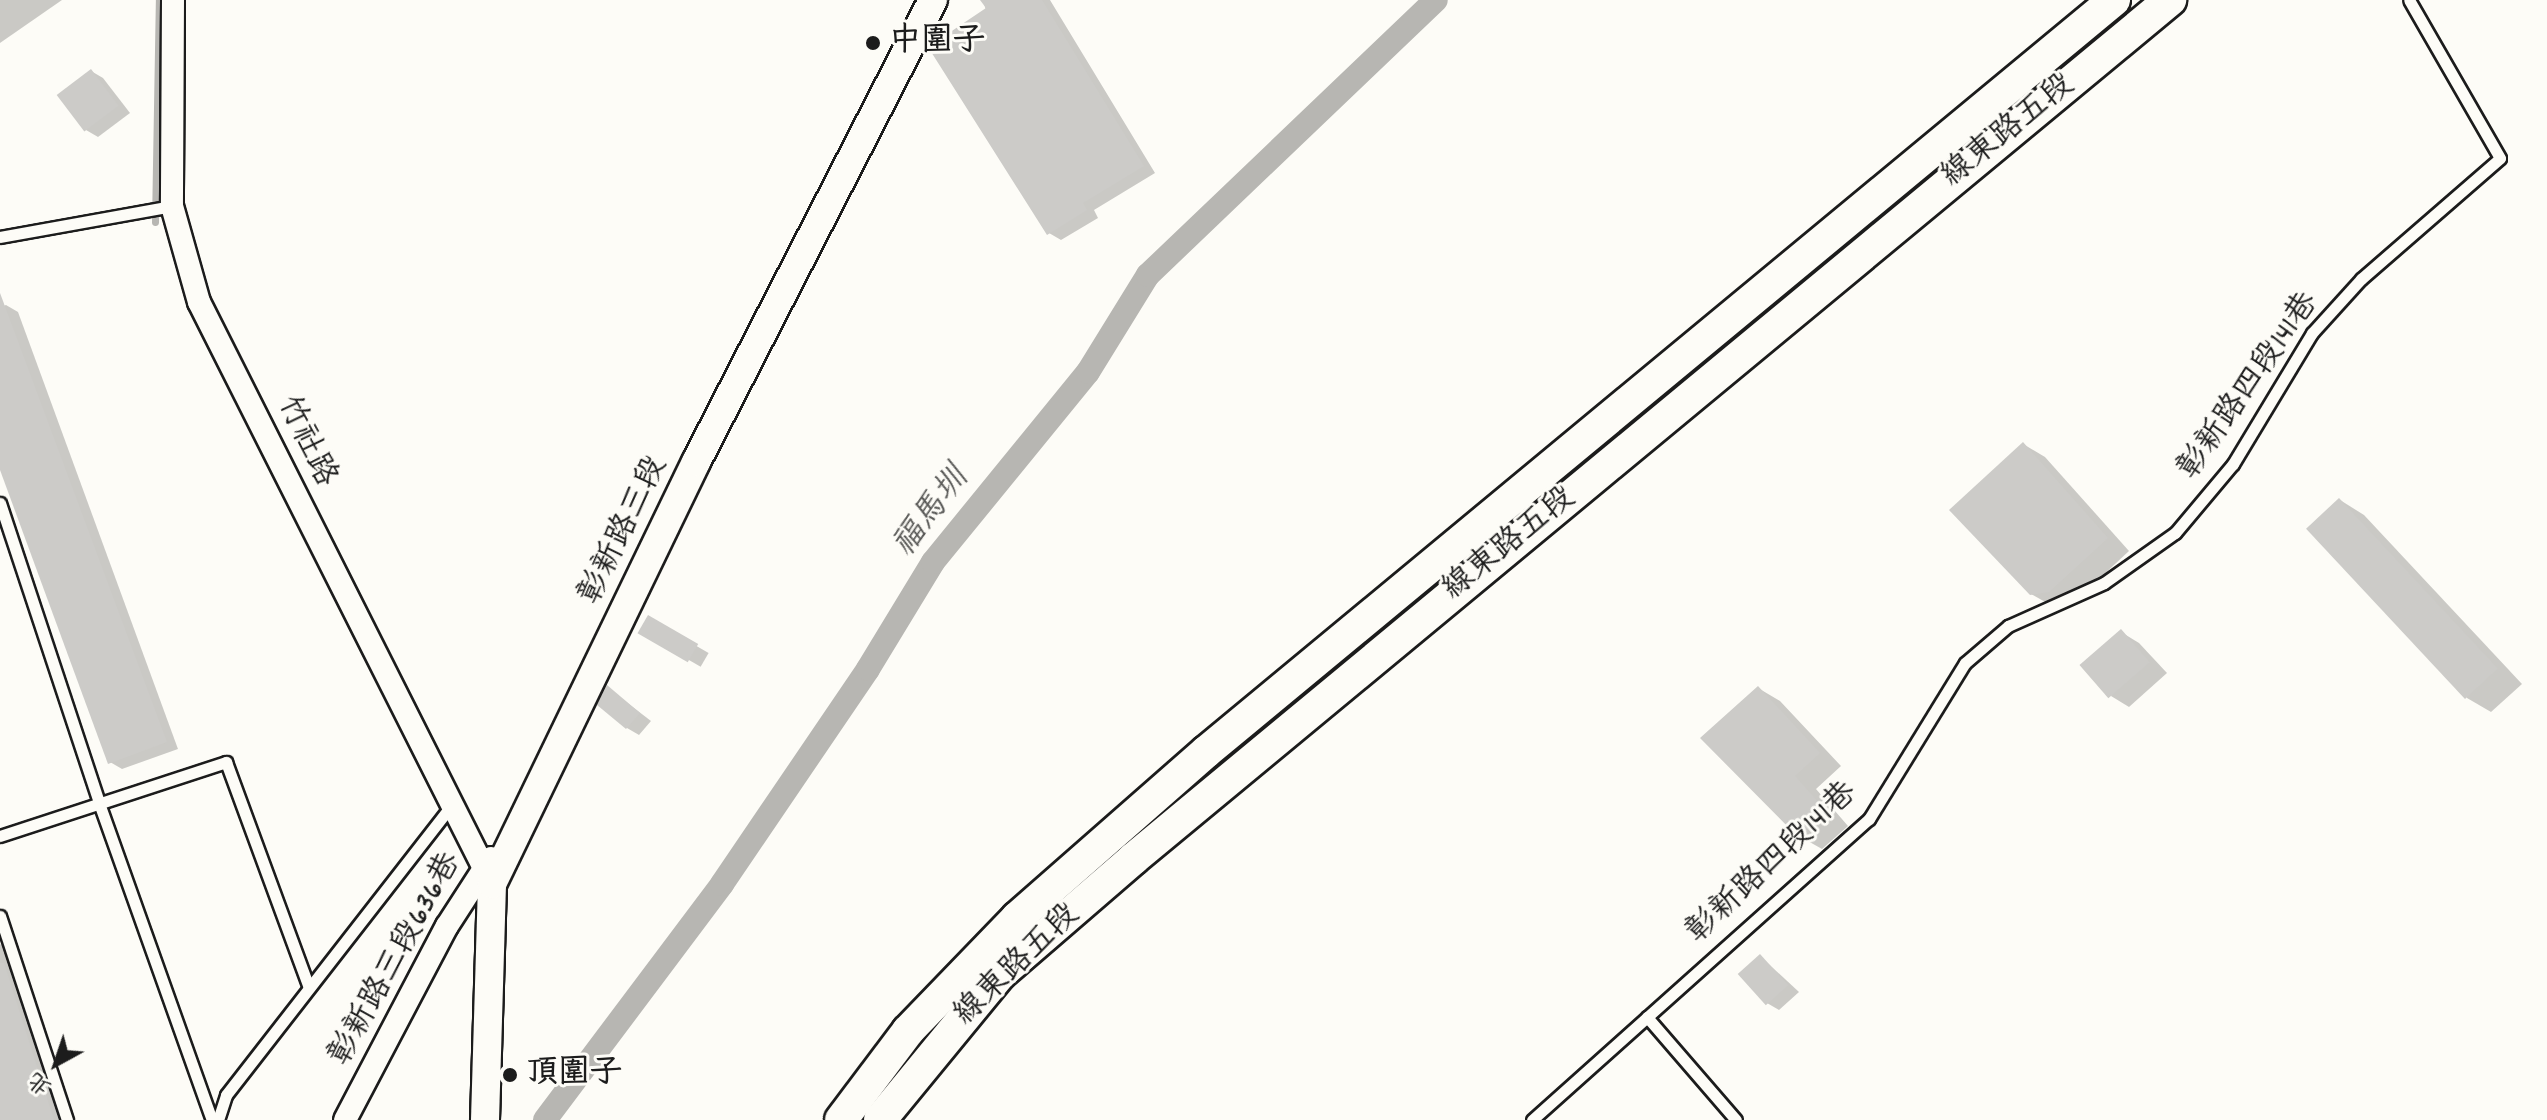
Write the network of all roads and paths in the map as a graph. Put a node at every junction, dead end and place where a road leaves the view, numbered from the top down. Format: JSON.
{"nodes":[{"id":1,"x":173,"y":0,"type":"edge"},
{"id":2,"x":933,"y":0,"type":"edge"},
{"id":3,"x":2114,"y":0,"type":"edge"},
{"id":4,"x":2170,"y":0,"type":"edge"},
{"id":5,"x":2409,"y":0,"type":"edge"},
{"id":6,"x":172,"y":206,"type":"junction"},
{"id":7,"x":0,"y":237,"type":"edge"},
{"id":8,"x":0,"y":503,"type":"edge"},
{"id":9,"x":99,"y":803,"type":"junction"},
{"id":10,"x":451,"y":806,"type":"junction"},
{"id":11,"x":0,"y":836,"type":"edge"},
{"id":12,"x":488,"y":875,"type":"junction"},
{"id":13,"x":0,"y":916,"type":"edge"},
{"id":14,"x":309,"y":987,"type":"junction"},
{"id":15,"x":1647,"y":1017,"type":"junction"},
{"id":16,"x":67,"y":1120,"type":"edge"},
{"id":17,"x":215,"y":1120,"type":"edge"},
{"id":18,"x":345,"y":1120,"type":"edge"},
{"id":19,"x":485,"y":1120,"type":"edge"},
{"id":20,"x":841,"y":1120,"type":"edge"},
{"id":21,"x":880,"y":1120,"type":"edge"},
{"id":22,"x":1532,"y":1120,"type":"edge"},
{"id":23,"x":1736,"y":1120,"type":"edge"}],
"edges":[{"from":1,"to":6,"type":"street","name":"竹社路"},
{"from":2,"to":12,"type":"street","name":"彰新路三段"},
{"from":3,"to":20,"type":"main road","name":"線東路五段"},
{"from":4,"to":21,"type":"main road","name":"線東路五段"},
{"from":5,"to":15,"type":"lane","name":"彰新路四段141巷"},
{"from":6,"to":7,"type":"lane"},
{"from":6,"to":10,"type":"street","name":"竹社路"},
{"from":8,"to":9,"type":"lane"},
{"from":9,"to":11,"type":"lane"},
{"from":9,"to":14,"type":"lane"},
{"from":9,"to":17,"type":"lane"},
{"from":10,"to":12,"type":"street","name":"竹社路"},
{"from":10,"to":14,"type":"lane"},
{"from":12,"to":18,"type":"street","name":"彰新路三段636巷"},
{"from":12,"to":19,"type":"street","name":"彰新路三段"},
{"from":13,"to":16,"type":"lane"},
{"from":14,"to":17,"type":"lane"},
{"from":15,"to":22,"type":"lane","name":"彰新路四段141巷"},
{"from":15,"to":23,"type":"lane"}]}
